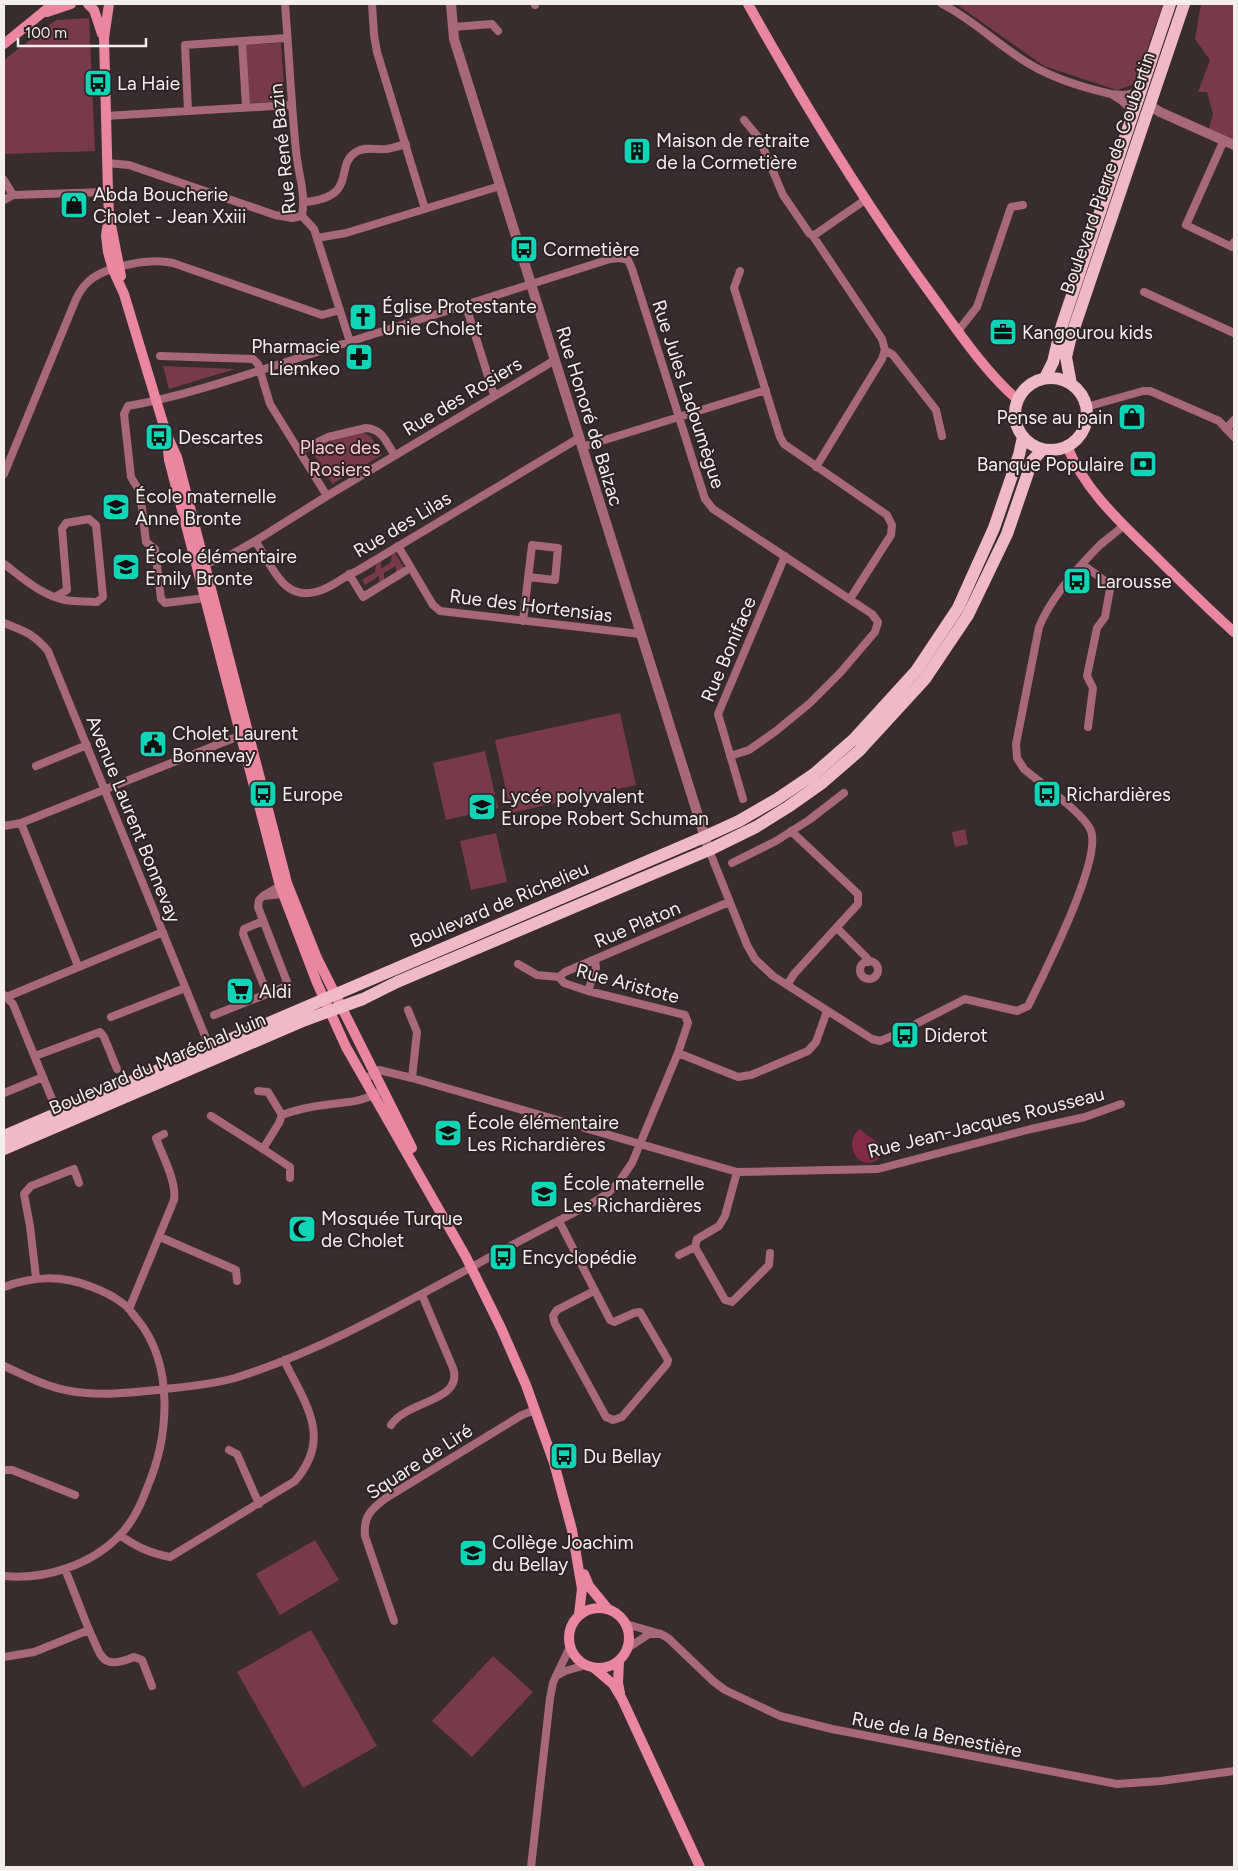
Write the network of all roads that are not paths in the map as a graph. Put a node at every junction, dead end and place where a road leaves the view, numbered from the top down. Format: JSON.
{"nodes":[{"id":1,"x":52,"y":4,"type":"edge"},
{"id":2,"x":71,"y":4,"type":"edge"},
{"id":3,"x":108,"y":4,"type":"edge"},
{"id":4,"x":285,"y":4,"type":"edge"},
{"id":5,"x":372,"y":4,"type":"edge"},
{"id":6,"x":451,"y":4,"type":"edge"},
{"id":7,"x":748,"y":4,"type":"edge"},
{"id":8,"x":942,"y":4,"type":"edge"},
{"id":9,"x":1170,"y":4,"type":"edge"},
{"id":10,"x":1184,"y":4,"type":"edge"},
{"id":11,"x":92,"y":6,"type":"edge"},
{"id":12,"x":41,"y":14,"type":"junction"},
{"id":13,"x":453,"y":27,"type":"junction"},
{"id":14,"x":498,"y":31,"type":"dead end"},
{"id":15,"x":104,"y":38,"type":"junction"},
{"id":16,"x":288,"y":38,"type":"junction"},
{"id":17,"x":242,"y":41,"type":"junction"},
{"id":18,"x":4,"y":44,"type":"edge"},
{"id":19,"x":1141,"y":92,"type":"junction"},
{"id":20,"x":1111,"y":94,"type":"junction"},
{"id":21,"x":292,"y":105,"type":"junction"},
{"id":22,"x":1150,"y":106,"type":"junction"},
{"id":23,"x":246,"y":107,"type":"junction"},
{"id":24,"x":188,"y":111,"type":"junction"},
{"id":25,"x":1134,"y":113,"type":"junction"},
{"id":26,"x":105,"y":116,"type":"junction"},
{"id":27,"x":744,"y":120,"type":"dead end"},
{"id":28,"x":1224,"y":140,"type":"junction"},
{"id":29,"x":406,"y":144,"type":"junction"},
{"id":30,"x":1234,"y":145,"type":"edge"},
{"id":31,"x":107,"y":163,"type":"junction"},
{"id":32,"x":4,"y":180,"type":"edge"},
{"id":33,"x":500,"y":186,"type":"junction"},
{"id":34,"x":108,"y":192,"type":"junction"},
{"id":35,"x":13,"y":195,"type":"junction"},
{"id":36,"x":4,"y":200,"type":"edge"},
{"id":37,"x":865,"y":200,"type":"junction"},
{"id":38,"x":304,"y":202,"type":"junction"},
{"id":39,"x":1023,"y":205,"type":"dead end"},
{"id":40,"x":425,"y":209,"type":"junction"},
{"id":41,"x":302,"y":216,"type":"junction"},
{"id":42,"x":813,"y":236,"type":"junction"},
{"id":43,"x":317,"y":238,"type":"junction"},
{"id":44,"x":1234,"y":245,"type":"edge"},
{"id":45,"x":116,"y":269,"type":"junction"},
{"id":46,"x":740,"y":271,"type":"dead end"},
{"id":47,"x":531,"y":285,"type":"junction"},
{"id":48,"x":1144,"y":292,"type":"dead end"},
{"id":49,"x":466,"y":306,"type":"junction"},
{"id":50,"x":340,"y":310,"type":"junction"},
{"id":51,"x":958,"y":331,"type":"junction"},
{"id":52,"x":1234,"y":333,"type":"edge"},
{"id":53,"x":350,"y":342,"type":"junction"},
{"id":54,"x":885,"y":350,"type":"junction"},
{"id":55,"x":160,"y":356,"type":"dead end"},
{"id":56,"x":554,"y":360,"type":"junction"},
{"id":57,"x":260,"y":370,"type":"junction"},
{"id":58,"x":1045,"y":378,"type":"junction"},
{"id":59,"x":1071,"y":384,"type":"junction"},
{"id":60,"x":766,"y":390,"type":"junction"},
{"id":61,"x":494,"y":396,"type":"junction"},
{"id":62,"x":157,"y":400,"type":"junction"},
{"id":63,"x":1018,"y":400,"type":"junction"},
{"id":64,"x":1086,"y":407,"type":"junction"},
{"id":65,"x":678,"y":417,"type":"junction"},
{"id":66,"x":1234,"y":420,"type":"edge"},
{"id":67,"x":1226,"y":429,"type":"junction"},
{"id":68,"x":166,"y":433,"type":"junction"},
{"id":69,"x":942,"y":436,"type":"dead end"},
{"id":70,"x":1234,"y":436,"type":"edge"},
{"id":71,"x":1023,"y":437,"type":"junction"},
{"id":72,"x":580,"y":442,"type":"junction"},
{"id":73,"x":1067,"y":446,"type":"junction"},
{"id":74,"x":1042,"y":449,"type":"junction"},
{"id":75,"x":299,"y":451,"type":"junction"},
{"id":76,"x":395,"y":455,"type":"junction"},
{"id":77,"x":816,"y":467,"type":"junction"},
{"id":78,"x":4,"y":474,"type":"edge"},
{"id":79,"x":326,"y":496,"type":"junction"},
{"id":80,"x":1124,"y":525,"type":"junction"},
{"id":81,"x":255,"y":541,"type":"junction"},
{"id":82,"x":398,"y":546,"type":"junction"},
{"id":83,"x":785,"y":556,"type":"junction"},
{"id":84,"x":4,"y":564,"type":"edge"},
{"id":85,"x":205,"y":564,"type":"junction"},
{"id":86,"x":1082,"y":564,"type":"junction"},
{"id":87,"x":410,"y":568,"type":"junction"},
{"id":88,"x":349,"y":574,"type":"junction"},
{"id":89,"x":528,"y":578,"type":"junction"},
{"id":90,"x":55,"y":597,"type":"junction"},
{"id":91,"x":205,"y":598,"type":"junction"},
{"id":92,"x":850,"y":599,"type":"junction"},
{"id":93,"x":523,"y":621,"type":"junction"},
{"id":94,"x":4,"y":623,"type":"edge"},
{"id":95,"x":1234,"y":632,"type":"edge"},
{"id":96,"x":640,"y":634,"type":"junction"},
{"id":97,"x":1088,"y":727,"type":"dead end"},
{"id":98,"x":244,"y":734,"type":"junction"},
{"id":99,"x":87,"y":745,"type":"junction"},
{"id":100,"x":730,"y":756,"type":"junction"},
{"id":101,"x":36,"y":766,"type":"dead end"},
{"id":102,"x":105,"y":790,"type":"junction"},
{"id":103,"x":844,"y":793,"type":"dead end"},
{"id":104,"x":743,"y":799,"type":"dead end"},
{"id":105,"x":21,"y":823,"type":"junction"},
{"id":106,"x":4,"y":826,"type":"edge"},
{"id":107,"x":792,"y":831,"type":"junction"},
{"id":108,"x":707,"y":844,"type":"junction"},
{"id":109,"x":732,"y":863,"type":"dead end"},
{"id":110,"x":281,"y":890,"type":"junction"},
{"id":111,"x":729,"y":902,"type":"junction"},
{"id":112,"x":295,"y":904,"type":"junction"},
{"id":113,"x":263,"y":921,"type":"junction"},
{"id":114,"x":837,"y":928,"type":"junction"},
{"id":115,"x":162,"y":932,"type":"junction"},
{"id":116,"x":595,"y":960,"type":"junction"},
{"id":117,"x":868,"y":962,"type":"dead end"},
{"id":118,"x":518,"y":964,"type":"dead end"},
{"id":119,"x":78,"y":966,"type":"junction"},
{"id":120,"x":559,"y":977,"type":"junction"},
{"id":121,"x":787,"y":985,"type":"junction"},
{"id":122,"x":185,"y":988,"type":"junction"},
{"id":123,"x":588,"y":991,"type":"junction"},
{"id":124,"x":267,"y":993,"type":"junction"},
{"id":125,"x":5,"y":996,"type":"edge"},
{"id":126,"x":336,"y":1003,"type":"junction"},
{"id":127,"x":309,"y":1006,"type":"joint"},
{"id":128,"x":408,"y":1010,"type":"dead end"},
{"id":129,"x":827,"y":1011,"type":"junction"},
{"id":130,"x":214,"y":1015,"type":"dead end"},
{"id":131,"x":111,"y":1017,"type":"dead end"},
{"id":132,"x":210,"y":1048,"type":"junction"},
{"id":133,"x":678,"y":1052,"type":"junction"},
{"id":134,"x":35,"y":1056,"type":"junction"},
{"id":135,"x":117,"y":1069,"type":"dead end"},
{"id":136,"x":375,"y":1073,"type":"junction"},
{"id":137,"x":43,"y":1077,"type":"junction"},
{"id":138,"x":412,"y":1078,"type":"junction"},
{"id":139,"x":365,"y":1079,"type":"junction"},
{"id":140,"x":258,"y":1091,"type":"dead end"},
{"id":141,"x":4,"y":1093,"type":"edge"},
{"id":142,"x":379,"y":1093,"type":"junction"},
{"id":143,"x":1121,"y":1104,"type":"dead end"},
{"id":144,"x":62,"y":1110,"type":"junction"},
{"id":145,"x":282,"y":1115,"type":"junction"},
{"id":146,"x":211,"y":1116,"type":"dead end"},
{"id":147,"x":164,"y":1134,"type":"dead end"},
{"id":148,"x":4,"y":1136,"type":"edge"},
{"id":149,"x":640,"y":1144,"type":"junction"},
{"id":150,"x":4,"y":1149,"type":"edge"},
{"id":151,"x":263,"y":1149,"type":"junction"},
{"id":152,"x":737,"y":1172,"type":"junction"},
{"id":153,"x":290,"y":1178,"type":"dead end"},
{"id":154,"x":79,"y":1183,"type":"dead end"},
{"id":155,"x":558,"y":1221,"type":"junction"},
{"id":156,"x":160,"y":1237,"type":"junction"},
{"id":157,"x":695,"y":1247,"type":"junction"},
{"id":158,"x":770,"y":1252,"type":"dead end"},
{"id":159,"x":679,"y":1255,"type":"dead end"},
{"id":160,"x":471,"y":1267,"type":"junction"},
{"id":161,"x":36,"y":1278,"type":"junction"},
{"id":162,"x":236,"y":1281,"type":"dead end"},
{"id":163,"x":4,"y":1287,"type":"edge"},
{"id":164,"x":594,"y":1291,"type":"junction"},
{"id":165,"x":422,"y":1295,"type":"junction"},
{"id":166,"x":129,"y":1309,"type":"junction"},
{"id":167,"x":284,"y":1360,"type":"junction"},
{"id":168,"x":4,"y":1366,"type":"edge"},
{"id":169,"x":163,"y":1390,"type":"junction"},
{"id":170,"x":535,"y":1410,"type":"junction"},
{"id":171,"x":391,"y":1424,"type":"dead end"},
{"id":172,"x":229,"y":1450,"type":"dead end"},
{"id":173,"x":4,"y":1470,"type":"edge"},
{"id":174,"x":75,"y":1494,"type":"dead end"},
{"id":175,"x":259,"y":1504,"type":"junction"},
{"id":176,"x":120,"y":1535,"type":"junction"},
{"id":177,"x":577,"y":1554,"type":"junction"},
{"id":178,"x":64,"y":1569,"type":"junction"},
{"id":179,"x":4,"y":1576,"type":"edge"},
{"id":180,"x":607,"y":1608,"type":"junction"},
{"id":181,"x":579,"y":1614,"type":"junction"},
{"id":182,"x":394,"y":1621,"type":"dead end"},
{"id":183,"x":626,"y":1624,"type":"junction"},
{"id":184,"x":89,"y":1630,"type":"junction"},
{"id":185,"x":660,"y":1634,"type":"junction"},
{"id":186,"x":570,"y":1647,"type":"junction"},
{"id":187,"x":628,"y":1648,"type":"junction"},
{"id":188,"x":4,"y":1657,"type":"edge"},
{"id":189,"x":619,"y":1661,"type":"junction"},
{"id":190,"x":590,"y":1667,"type":"junction"},
{"id":191,"x":556,"y":1676,"type":"junction"},
{"id":192,"x":152,"y":1686,"type":"dead end"},
{"id":193,"x":622,"y":1699,"type":"junction"},
{"id":194,"x":1234,"y":1771,"type":"edge"},
{"id":195,"x":531,"y":1867,"type":"edge"},
{"id":196,"x":700,"y":1867,"type":"edge"}],
"edges":[{"from":1,"to":12,"type":"main road"},
{"from":2,"to":12,"type":"main road"},
{"from":3,"to":15,"type":"main road"},
{"from":4,"to":16,"type":"street","name":"Rue René Bazin"},
{"from":5,"to":29,"type":"street"},
{"from":6,"to":13,"type":"street","name":"Rue Honoré de Balzac"},
{"from":7,"to":37,"type":"main road"},
{"from":8,"to":20,"type":"street"},
{"from":9,"to":19,"type":"main road","name":"Boulevard Pierre de Coubertin"},
{"from":10,"to":22,"type":"main road","name":"Boulevard Pierre de Coubertin"},
{"from":11,"to":15,"type":"main road"},
{"from":12,"to":18,"type":"main road"},
{"from":13,"to":14,"type":"street"},
{"from":13,"to":33,"type":"street","name":"Rue Honoré de Balzac"},
{"from":15,"to":26,"type":"main road"},
{"from":16,"to":17,"type":"street"},
{"from":16,"to":21,"type":"street","name":"Rue René Bazin"},
{"from":17,"to":23,"type":"street"},
{"from":17,"to":24,"type":"street"},
{"from":19,"to":20,"type":"street"},
{"from":19,"to":25,"type":"main road","name":"Boulevard Pierre de Coubertin"},
{"from":20,"to":25,"type":"street"},
{"from":21,"to":23,"type":"street"},
{"from":21,"to":38,"type":"street","name":"Rue René Bazin"},
{"from":22,"to":28,"type":"street"},
{"from":22,"to":59,"type":"main road","name":"Boulevard Pierre de Coubertin"},
{"from":23,"to":24,"type":"street"},
{"from":24,"to":26,"type":"street"},
{"from":25,"to":58,"type":"main road","name":"Boulevard Pierre de Coubertin"},
{"from":26,"to":31,"type":"main road"},
{"from":27,"to":42,"type":"street"},
{"from":28,"to":30,"type":"street"},
{"from":28,"to":44,"type":"street"},
{"from":29,"to":38,"type":"street"},
{"from":29,"to":40,"type":"street"},
{"from":31,"to":34,"type":"main road"},
{"from":31,"to":41,"type":"street"},
{"from":32,"to":35,"type":"street"},
{"from":33,"to":40,"type":"street"},
{"from":33,"to":47,"type":"street","name":"Rue Honoré de Balzac"},
{"from":34,"to":35,"type":"street"},
{"from":34,"to":45,"type":"main road"},
{"from":35,"to":36,"type":"street"},
{"from":37,"to":42,"type":"street"},
{"from":37,"to":51,"type":"main road"},
{"from":38,"to":41,"type":"street","name":"Rue René Bazin"},
{"from":39,"to":51,"type":"street"},
{"from":40,"to":43,"type":"street"},
{"from":41,"to":43,"type":"street","name":"Rue René Bazin"},
{"from":42,"to":54,"type":"street"},
{"from":43,"to":50,"type":"street","name":"Rue René Bazin"},
{"from":45,"to":50,"type":"street"},
{"from":45,"to":62,"type":"main road"},
{"from":45,"to":78,"type":"street"},
{"from":46,"to":60,"type":"street"},
{"from":47,"to":49,"type":"street"},
{"from":47,"to":56,"type":"street","name":"Rue Honoré de Balzac"},
{"from":47,"to":65,"type":"street","name":"Rue Jules Ladoumègue"},
{"from":48,"to":52,"type":"street"},
{"from":49,"to":53,"type":"street"},
{"from":49,"to":61,"type":"street"},
{"from":50,"to":53,"type":"street","name":"Rue René Bazin"},
{"from":51,"to":63,"type":"main road"},
{"from":53,"to":57,"type":"street"},
{"from":54,"to":69,"type":"street"},
{"from":54,"to":77,"type":"street"},
{"from":55,"to":57,"type":"street"},
{"from":56,"to":61,"type":"street","name":"Rue des Rosiers"},
{"from":56,"to":72,"type":"street","name":"Rue Honoré de Balzac"},
{"from":57,"to":62,"type":"street"},
{"from":57,"to":75,"type":"street"},
{"from":58,"to":59,"type":"main road"},
{"from":58,"to":63,"type":"main road"},
{"from":59,"to":64,"type":"main road"},
{"from":60,"to":65,"type":"street","name":"Rue des Lilas"},
{"from":60,"to":77,"type":"street"},
{"from":61,"to":76,"type":"street","name":"Rue des Rosiers"},
{"from":62,"to":68,"type":"main road"},
{"from":62,"to":91,"type":"street"},
{"from":63,"to":71,"type":"main road"},
{"from":64,"to":67,"type":"street"},
{"from":64,"to":73,"type":"main road"},
{"from":65,"to":72,"type":"street","name":"Rue des Lilas"},
{"from":65,"to":83,"type":"street","name":"Rue Jules Ladoumègue"},
{"from":66,"to":67,"type":"street"},
{"from":67,"to":70,"type":"street"},
{"from":68,"to":85,"type":"main road"},
{"from":68,"to":91,"type":"main road"},
{"from":71,"to":74,"type":"main road"},
{"from":71,"to":108,"type":"main road","name":"Boulevard de Richelieu"},
{"from":72,"to":82,"type":"street","name":"Rue des Lilas"},
{"from":72,"to":96,"type":"street","name":"Rue Honoré de Balzac"},
{"from":73,"to":74,"type":"main road"},
{"from":73,"to":80,"type":"main road"},
{"from":74,"to":108,"type":"main road","name":"Boulevard de Richelieu"},
{"from":75,"to":76,"type":"street"},
{"from":75,"to":79,"type":"street"},
{"from":76,"to":79,"type":"street","name":"Rue des Rosiers"},
{"from":77,"to":92,"type":"street"},
{"from":79,"to":81,"type":"street","name":"Rue des Rosiers"},
{"from":80,"to":86,"type":"street"},
{"from":80,"to":95,"type":"main road"},
{"from":81,"to":85,"type":"street","name":"Rue des Rosiers"},
{"from":81,"to":88,"type":"street","name":"Rue des Lilas"},
{"from":82,"to":87,"type":"street","name":"Rue des Hortensias"},
{"from":82,"to":88,"type":"street","name":"Rue des Lilas"},
{"from":83,"to":92,"type":"street","name":"Rue Jules Ladoumègue"},
{"from":83,"to":100,"type":"street","name":"Rue Boniface"},
{"from":84,"to":90,"type":"street"},
{"from":85,"to":98,"type":"main road"},
{"from":86,"to":97,"type":"street"},
{"from":86,"to":129,"type":"street"},
{"from":87,"to":88,"type":"street"},
{"from":87,"to":93,"type":"street","name":"Rue des Hortensias"},
{"from":89,"to":89,"type":"street"},
{"from":89,"to":93,"type":"street"},
{"from":90,"to":90,"type":"street"},
{"from":91,"to":98,"type":"main road"},
{"from":92,"to":100,"type":"street","name":"Rue Jules Ladoumègue"},
{"from":93,"to":96,"type":"street","name":"Rue des Hortensias"},
{"from":94,"to":99,"type":"street","name":"Avenue Laurent Bonnevay"},
{"from":96,"to":108,"type":"street","name":"Rue Honoré de Balzac"},
{"from":98,"to":102,"type":"street"},
{"from":98,"to":110,"type":"main road"},
{"from":98,"to":112,"type":"main road"},
{"from":99,"to":101,"type":"street"},
{"from":99,"to":102,"type":"street","name":"Avenue Laurent Bonnevay"},
{"from":100,"to":104,"type":"street","name":"Rue Boniface"},
{"from":102,"to":105,"type":"street"},
{"from":102,"to":115,"type":"street","name":"Avenue Laurent Bonnevay"},
{"from":103,"to":107,"type":"street"},
{"from":105,"to":106,"type":"street"},
{"from":105,"to":119,"type":"street"},
{"from":107,"to":109,"type":"street"},
{"from":107,"to":114,"type":"street"},
{"from":108,"to":111,"type":"street"},
{"from":108,"to":126,"type":"main road","name":"Boulevard de Richelieu"},
{"from":108,"to":126,"type":"main road","name":"Boulevard de Richelieu"},
{"from":110,"to":112,"type":"street"},
{"from":110,"to":113,"type":"street"},
{"from":110,"to":126,"type":"main road"},
{"from":111,"to":116,"type":"street","name":"Rue Platon"},
{"from":111,"to":121,"type":"street"},
{"from":112,"to":126,"type":"main road"},
{"from":113,"to":124,"type":"street"},
{"from":113,"to":124,"type":"street"},
{"from":114,"to":117,"type":"street"},
{"from":114,"to":121,"type":"street"},
{"from":115,"to":119,"type":"street"},
{"from":115,"to":122,"type":"street","name":"Avenue Laurent Bonnevay"},
{"from":116,"to":120,"type":"street","name":"Rue Platon"},
{"from":116,"to":123,"type":"street"},
{"from":118,"to":120,"type":"street","name":"Rue Aristote"},
{"from":119,"to":125,"type":"street"},
{"from":120,"to":123,"type":"street","name":"Rue Aristote"},
{"from":121,"to":129,"type":"street"},
{"from":122,"to":131,"type":"street"},
{"from":122,"to":132,"type":"street","name":"Avenue Laurent Bonnevay"},
{"from":123,"to":133,"type":"street","name":"Rue Aristote"},
{"from":124,"to":130,"type":"street"},
{"from":125,"to":134,"type":"street"},
{"from":126,"to":127,"type":"main road","name":"Boulevard de Richelieu"},
{"from":126,"to":136,"type":"main road"},
{"from":126,"to":139,"type":"main road"},
{"from":126,"to":150,"type":"main road","name":"Boulevard du Maréchal Juin"},
{"from":127,"to":132,"type":"main road","name":"Boulevard du Maréchal Juin"},
{"from":128,"to":138,"type":"street"},
{"from":129,"to":133,"type":"street"},
{"from":132,"to":144,"type":"main road","name":"Boulevard du Maréchal Juin"},
{"from":133,"to":149,"type":"street","name":"Rue Aristote"},
{"from":134,"to":135,"type":"street"},
{"from":134,"to":137,"type":"street"},
{"from":136,"to":138,"type":"street","name":"Rue Jean-Jacques Rousseau"},
{"from":136,"to":139,"type":"street"},
{"from":136,"to":142,"type":"main road"},
{"from":137,"to":141,"type":"street"},
{"from":137,"to":144,"type":"street"},
{"from":138,"to":149,"type":"street","name":"Rue Jean-Jacques Rousseau"},
{"from":139,"to":142,"type":"main road"},
{"from":140,"to":145,"type":"street"},
{"from":142,"to":145,"type":"street"},
{"from":142,"to":160,"type":"main road"},
{"from":143,"to":152,"type":"street","name":"Rue Jean-Jacques Rousseau"},
{"from":144,"to":148,"type":"main road","name":"Boulevard du Maréchal Juin"},
{"from":145,"to":151,"type":"street"},
{"from":146,"to":151,"type":"street"},
{"from":147,"to":156,"type":"street"},
{"from":149,"to":152,"type":"street","name":"Rue Jean-Jacques Rousseau"},
{"from":149,"to":155,"type":"street","name":"Rue Aristote"},
{"from":151,"to":153,"type":"street"},
{"from":152,"to":157,"type":"street"},
{"from":154,"to":161,"type":"street"},
{"from":155,"to":160,"type":"street","name":"Rue Aristote"},
{"from":155,"to":164,"type":"street"},
{"from":156,"to":162,"type":"street"},
{"from":156,"to":166,"type":"street"},
{"from":157,"to":158,"type":"street"},
{"from":157,"to":159,"type":"street"},
{"from":160,"to":165,"type":"street","name":"Rue Aristote"},
{"from":160,"to":170,"type":"main road"},
{"from":161,"to":163,"type":"street"},
{"from":161,"to":166,"type":"street"},
{"from":164,"to":164,"type":"street"},
{"from":165,"to":167,"type":"street","name":"Rue Aristote"},
{"from":165,"to":171,"type":"street"},
{"from":166,"to":169,"type":"street"},
{"from":167,"to":169,"type":"street","name":"Rue Aristote"},
{"from":167,"to":175,"type":"street"},
{"from":168,"to":169,"type":"street","name":"Rue Aristote"},
{"from":169,"to":176,"type":"street"},
{"from":170,"to":177,"type":"main road"},
{"from":170,"to":182,"type":"street","name":"Square de Liré"},
{"from":172,"to":175,"type":"street"},
{"from":173,"to":174,"type":"street"},
{"from":175,"to":176,"type":"street"},
{"from":176,"to":178,"type":"street"},
{"from":177,"to":180,"type":"main road"},
{"from":177,"to":181,"type":"main road"},
{"from":178,"to":179,"type":"street"},
{"from":178,"to":184,"type":"street"},
{"from":180,"to":181,"type":"main road"},
{"from":180,"to":183,"type":"main road"},
{"from":181,"to":186,"type":"main road"},
{"from":183,"to":185,"type":"street","name":"Rue de la Benestière"},
{"from":183,"to":187,"type":"main road"},
{"from":184,"to":188,"type":"street"},
{"from":184,"to":192,"type":"street"},
{"from":185,"to":187,"type":"street"},
{"from":185,"to":194,"type":"street","name":"Rue de la Benestière"},
{"from":186,"to":190,"type":"main road"},
{"from":186,"to":191,"type":"street"},
{"from":187,"to":189,"type":"main road"},
{"from":189,"to":190,"type":"main road"},
{"from":189,"to":193,"type":"main road"},
{"from":190,"to":191,"type":"street"},
{"from":190,"to":193,"type":"main road"},
{"from":191,"to":195,"type":"street"},
{"from":193,"to":196,"type":"main road"}]}
